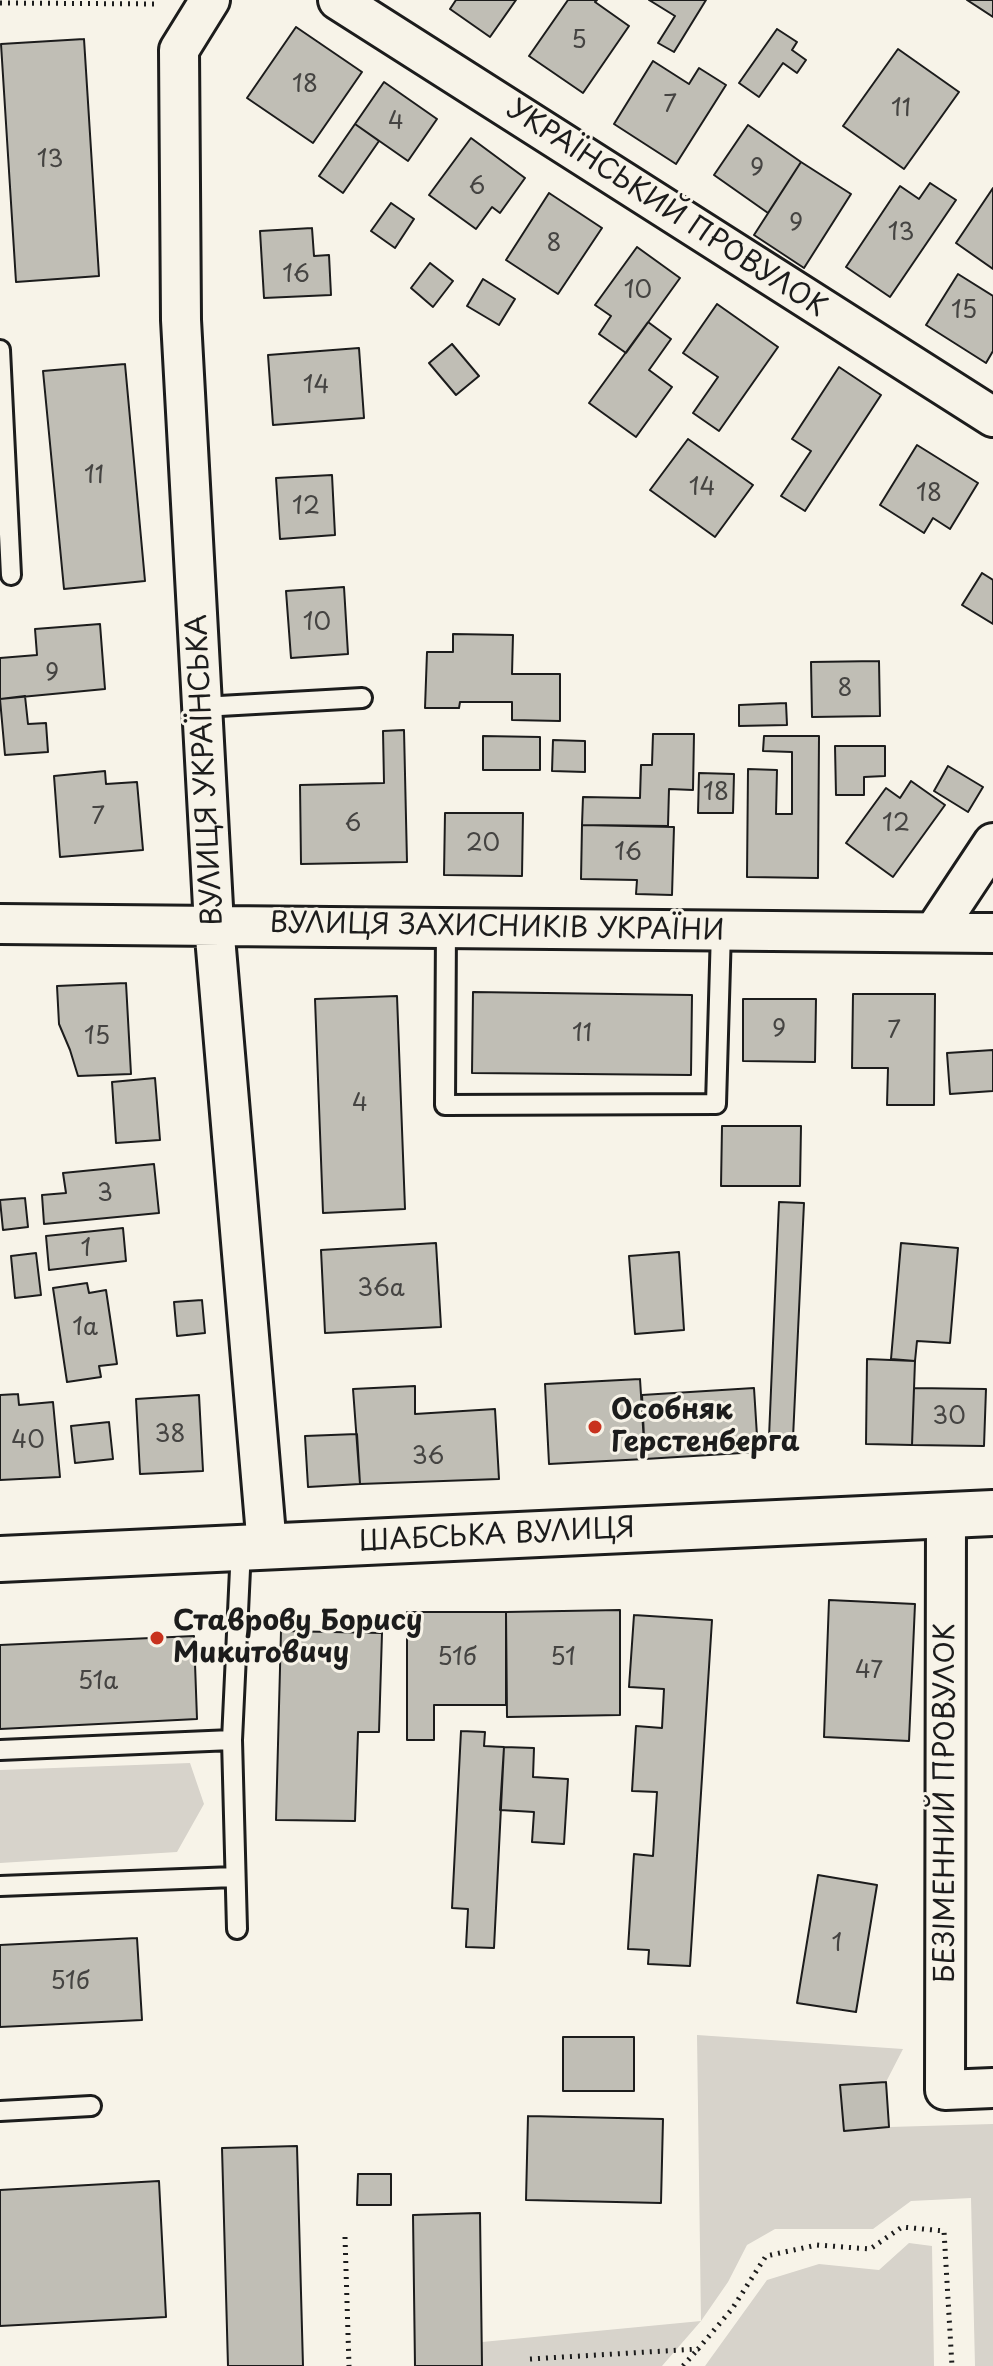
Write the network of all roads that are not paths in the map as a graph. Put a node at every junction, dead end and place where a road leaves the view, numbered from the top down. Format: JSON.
{"nodes":[{"id":1,"x":210,"y":0,"type":"edge"},
{"id":2,"x":338,"y":0,"type":"edge"},
{"id":3,"x":0,"y":350,"type":"edge"},
{"id":4,"x":993,"y":417,"type":"edge"},
{"id":5,"x":11,"y":575,"type":"dead end"},
{"id":6,"x":362,"y":698,"type":"dead end"},
{"id":7,"x":202,"y":707,"type":"junction"},
{"id":8,"x":993,"y":843,"type":"edge"},
{"id":9,"x":0,"y":924,"type":"edge"},
{"id":10,"x":214,"y":925,"type":"junction"},
{"id":11,"x":446,"y":927,"type":"junction"},
{"id":12,"x":721,"y":930,"type":"junction"},
{"id":13,"x":934,"y":932,"type":"junction"},
{"id":14,"x":993,"y":933,"type":"edge"},
{"id":15,"x":993,"y":1513,"type":"edge"},
{"id":16,"x":946,"y":1516,"type":"junction"},
{"id":17,"x":254,"y":1547,"type":"junction"},
{"id":18,"x":0,"y":1559,"type":"edge"},
{"id":19,"x":232,"y":1740,"type":"junction"},
{"id":20,"x":0,"y":1750,"type":"edge"},
{"id":21,"x":234,"y":1877,"type":"junction"},
{"id":22,"x":0,"y":1886,"type":"edge"},
{"id":23,"x":237,"y":1929,"type":"dead end"},
{"id":24,"x":993,"y":2088,"type":"edge"},
{"id":25,"x":91,"y":2106,"type":"dead end"},
{"id":26,"x":0,"y":2111,"type":"edge"}],
"edges":[{"from":1,"to":7,"type":"street","name":"ВУЛИЦЯ УКРАЇНСЬКА"},
{"from":2,"to":4,"type":"street","name":"УКРАЇНСЬКИЙ ПРОВУЛОК"},
{"from":3,"to":5,"type":"lane"},
{"from":6,"to":7,"type":"lane"},
{"from":7,"to":10,"type":"street","name":"ВУЛИЦЯ УКРАЇНСЬКА"},
{"from":8,"to":13,"type":"street"},
{"from":9,"to":10,"type":"street","name":"ВУЛИЦЯ ЗАХИСНИКІВ УКРАЇНИ"},
{"from":10,"to":11,"type":"street","name":"ВУЛИЦЯ ЗАХИСНИКІВ УКРАЇНИ"},
{"from":10,"to":17,"type":"street","name":"ВУЛИЦЯ УКРАЇНСЬКА"},
{"from":11,"to":12,"type":"street","name":"ВУЛИЦЯ ЗАХИСНИКІВ УКРАЇНИ"},
{"from":11,"to":12,"type":"lane"},
{"from":12,"to":13,"type":"street","name":"ВУЛИЦЯ ЗАХИСНИКІВ УКРАЇНИ"},
{"from":13,"to":14,"type":"street","name":"ВУЛИЦЯ ЗАХИСНИКІВ УКРАЇНИ"},
{"from":15,"to":16,"type":"main road","name":"ШАБСЬКА ВУЛИЦЯ"},
{"from":16,"to":17,"type":"main road","name":"ШАБСЬКА ВУЛИЦЯ"},
{"from":16,"to":24,"type":"street","name":"БЕЗІМЕННИЙ ПРОВУЛОК"},
{"from":17,"to":18,"type":"main road","name":"ШАБСЬКА ВУЛИЦЯ"},
{"from":17,"to":19,"type":"lane"},
{"from":19,"to":20,"type":"lane"},
{"from":19,"to":21,"type":"lane"},
{"from":21,"to":22,"type":"lane"},
{"from":21,"to":23,"type":"lane"},
{"from":25,"to":26,"type":"lane"}]}
